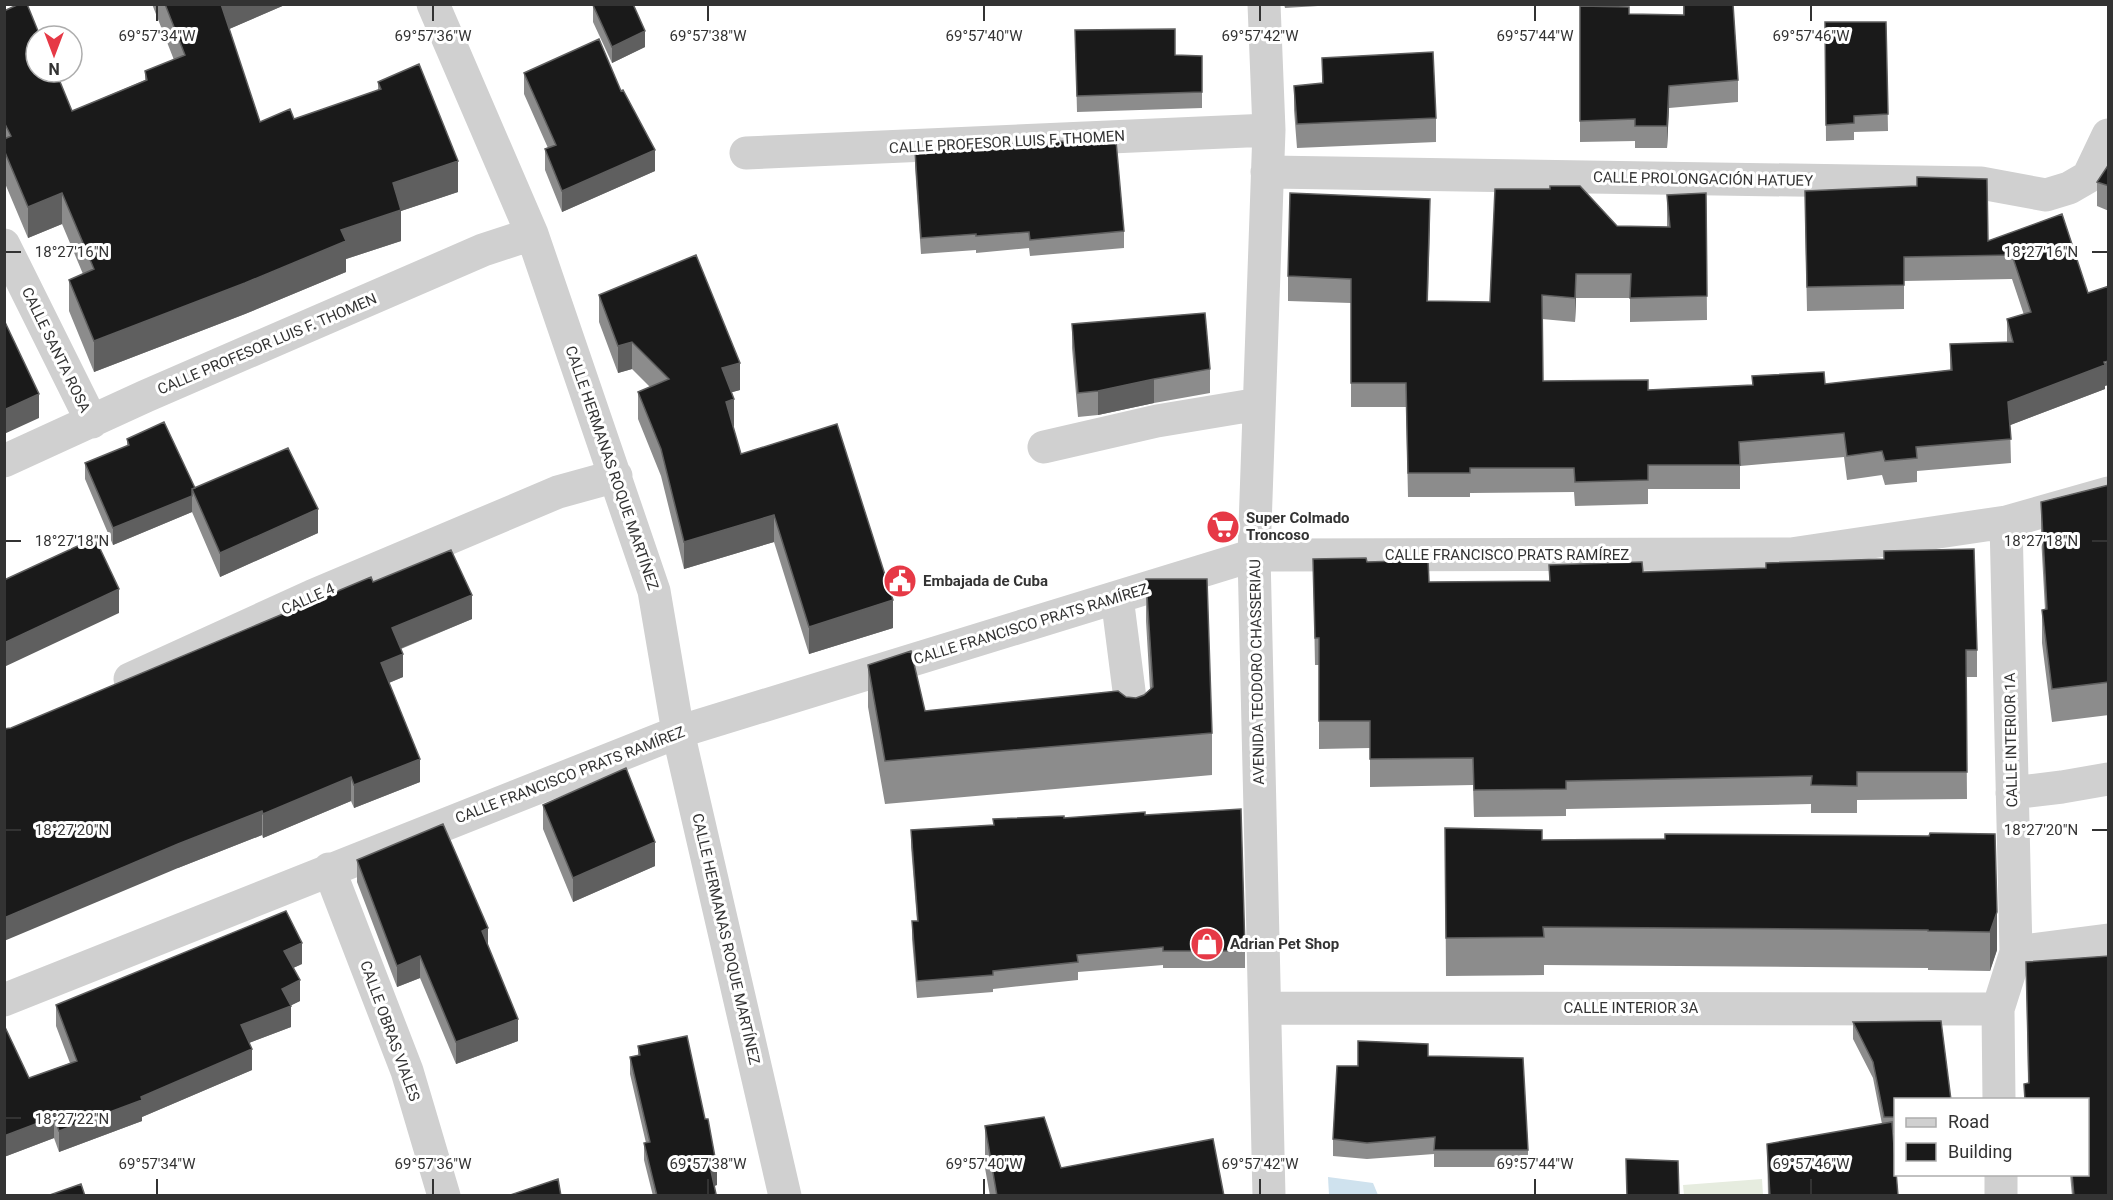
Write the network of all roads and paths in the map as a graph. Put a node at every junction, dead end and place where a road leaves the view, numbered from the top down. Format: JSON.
{"nodes":[{"id":1,"x":433,"y":4,"type":"edge"},
{"id":2,"x":1264,"y":4,"type":"edge"},
{"id":3,"x":1269,"y":130,"type":"junction"},
{"id":4,"x":2109,"y":135,"type":"edge"},
{"id":5,"x":746,"y":153,"type":"dead end"},
{"id":6,"x":1267,"y":172,"type":"junction"},
{"id":7,"x":532,"y":234,"type":"junction"},
{"id":8,"x":4,"y":245,"type":"edge"},
{"id":9,"x":1259,"y":405,"type":"junction"},
{"id":10,"x":92,"y":422,"type":"junction"},
{"id":11,"x":1044,"y":447,"type":"dead end"},
{"id":12,"x":4,"y":461,"type":"edge"},
{"id":13,"x":616,"y":476,"type":"junction"},
{"id":14,"x":2109,"y":494,"type":"edge"},
{"id":15,"x":2006,"y":522,"type":"junction"},
{"id":16,"x":1254,"y":555,"type":"junction"},
{"id":17,"x":1117,"y":597,"type":"junction"},
{"id":18,"x":104,"y":691,"type":"edge"},
{"id":19,"x":1133,"y":722,"type":"edge"},
{"id":20,"x":678,"y":732,"type":"junction"},
{"id":21,"x":2109,"y":779,"type":"edge"},
{"id":22,"x":2012,"y":793,"type":"junction"},
{"id":23,"x":330,"y":869,"type":"junction"},
{"id":24,"x":2109,"y":940,"type":"edge"},
{"id":25,"x":2016,"y":952,"type":"junction"},
{"id":26,"x":4,"y":1000,"type":"edge"},
{"id":27,"x":1265,"y":1008,"type":"junction"},
{"id":28,"x":1998,"y":1009,"type":"junction"},
{"id":29,"x":1999,"y":1098,"type":"edge"},
{"id":30,"x":2001,"y":1176,"type":"edge"},
{"id":31,"x":444,"y":1196,"type":"edge"},
{"id":32,"x":785,"y":1196,"type":"edge"},
{"id":33,"x":1269,"y":1196,"type":"edge"},
{"id":34,"x":2001,"y":1196,"type":"edge"}],
"edges":[{"from":1,"to":7,"type":"street","name":"CALLE HERMANAS ROQUE MARTÍNEZ"},
{"from":2,"to":3,"type":"street","name":"AVENIDA TEODORO CHASSERIAU"},
{"from":3,"to":5,"type":"street","name":"CALLE PROFESOR LUIS F. THOMEN"},
{"from":3,"to":6,"type":"street","name":"AVENIDA TEODORO CHASSERIAU"},
{"from":4,"to":6,"type":"street","name":"CALLE PROLONGACIÓN HATUEY"},
{"from":6,"to":9,"type":"street","name":"AVENIDA TEODORO CHASSERIAU"},
{"from":7,"to":10,"type":"street","name":"CALLE PROFESOR LUIS F. THOMEN"},
{"from":7,"to":13,"type":"street","name":"CALLE HERMANAS ROQUE MARTÍNEZ"},
{"from":8,"to":10,"type":"street","name":"CALLE SANTA ROSA"},
{"from":9,"to":11,"type":"street"},
{"from":9,"to":16,"type":"street","name":"AVENIDA TEODORO CHASSERIAU"},
{"from":10,"to":12,"type":"street","name":"CALLE PROFESOR LUIS F. THOMEN"},
{"from":13,"to":18,"type":"street","name":"CALLE 4"},
{"from":13,"to":20,"type":"street","name":"CALLE HERMANAS ROQUE MARTÍNEZ"},
{"from":14,"to":15,"type":"street","name":"CALLE FRANCISCO PRATS RAMÍREZ"},
{"from":15,"to":16,"type":"street","name":"CALLE FRANCISCO PRATS RAMÍREZ"},
{"from":15,"to":22,"type":"street","name":"CALLE INTERIOR 1A"},
{"from":16,"to":17,"type":"street","name":"CALLE FRANCISCO PRATS RAMÍREZ"},
{"from":16,"to":27,"type":"street","name":"AVENIDA TEODORO CHASSERIAU"},
{"from":17,"to":19,"type":"street"},
{"from":17,"to":20,"type":"street","name":"CALLE FRANCISCO PRATS RAMÍREZ"},
{"from":20,"to":23,"type":"street","name":"CALLE FRANCISCO PRATS RAMÍREZ"},
{"from":20,"to":32,"type":"street","name":"CALLE HERMANAS ROQUE MARTÍNEZ"},
{"from":21,"to":22,"type":"street"},
{"from":22,"to":25,"type":"street","name":"CALLE INTERIOR 1A"},
{"from":23,"to":26,"type":"street","name":"CALLE FRANCISCO PRATS RAMÍREZ"},
{"from":23,"to":31,"type":"street","name":"CALLE OBRAS VIALES"},
{"from":24,"to":25,"type":"street"},
{"from":25,"to":28,"type":"street","name":"CALLE INTERIOR 1A"},
{"from":27,"to":28,"type":"street","name":"CALLE INTERIOR 3A"},
{"from":27,"to":33,"type":"street","name":"AVENIDA TEODORO CHASSERIAU"},
{"from":28,"to":29,"type":"street","name":"CALLE INTERIOR 1A"},
{"from":30,"to":34,"type":"street"}]}
